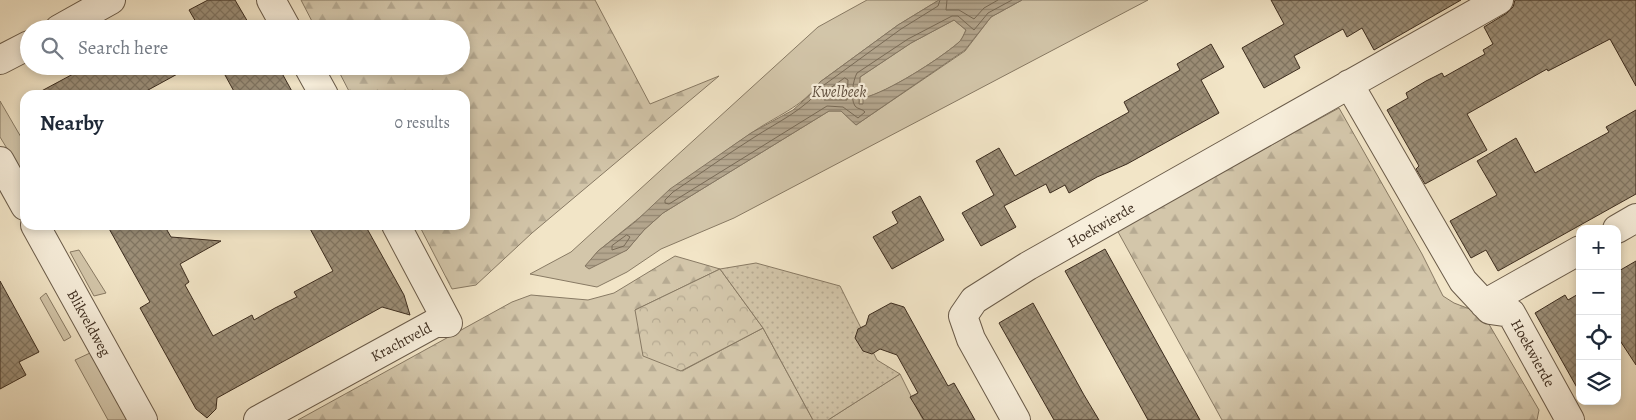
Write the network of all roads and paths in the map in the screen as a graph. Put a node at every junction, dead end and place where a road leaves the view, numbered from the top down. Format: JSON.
{"nodes":[{"id":1,"x":111,"y":0,"type":"edge"},
{"id":2,"x":271,"y":0,"type":"edge"},
{"id":3,"x":1499,"y":0,"type":"edge"},
{"id":4,"x":75,"y":20,"type":"edge"},
{"id":5,"x":282,"y":20,"type":"edge"},
{"id":6,"x":20,"y":50,"type":"edge"},
{"id":7,"x":0,"y":60,"type":"edge"},
{"id":8,"x":313,"y":75,"type":"edge"},
{"id":9,"x":1348,"y":84,"type":"junction"},
{"id":10,"x":321,"y":90,"type":"edge"},
{"id":11,"x":0,"y":161,"type":"edge"},
{"id":12,"x":20,"y":197,"type":"edge"},
{"id":13,"x":1636,"y":218,"type":"edge"},
{"id":14,"x":1621,"y":227,"type":"edge"},
{"id":15,"x":38,"y":230,"type":"edge"},
{"id":16,"x":399,"y":230,"type":"edge"},
{"id":17,"x":1576,"y":252,"type":"edge"},
{"id":18,"x":1484,"y":304,"type":"junction"},
{"id":19,"x":143,"y":420,"type":"edge"},
{"id":20,"x":258,"y":420,"type":"edge"},
{"id":21,"x":1016,"y":420,"type":"edge"},
{"id":22,"x":1570,"y":420,"type":"edge"}],
"edges":[{"from":1,"to":4,"type":"street"},
{"from":2,"to":5,"type":"street"},
{"from":3,"to":9,"type":"street","name":"Hoekwierde"},
{"from":6,"to":7,"type":"street"},
{"from":8,"to":10,"type":"street"},
{"from":9,"to":18,"type":"street","name":"Hoekwierde"},
{"from":9,"to":21,"type":"street","name":"Hoekwierde"},
{"from":11,"to":12,"type":"street"},
{"from":13,"to":14,"type":"street"},
{"from":15,"to":19,"type":"street","name":"Blikveldweg"},
{"from":16,"to":20,"type":"street","name":"Krachtveld"},
{"from":17,"to":18,"type":"street"},
{"from":18,"to":22,"type":"street","name":"Hoekwierde"}]}
